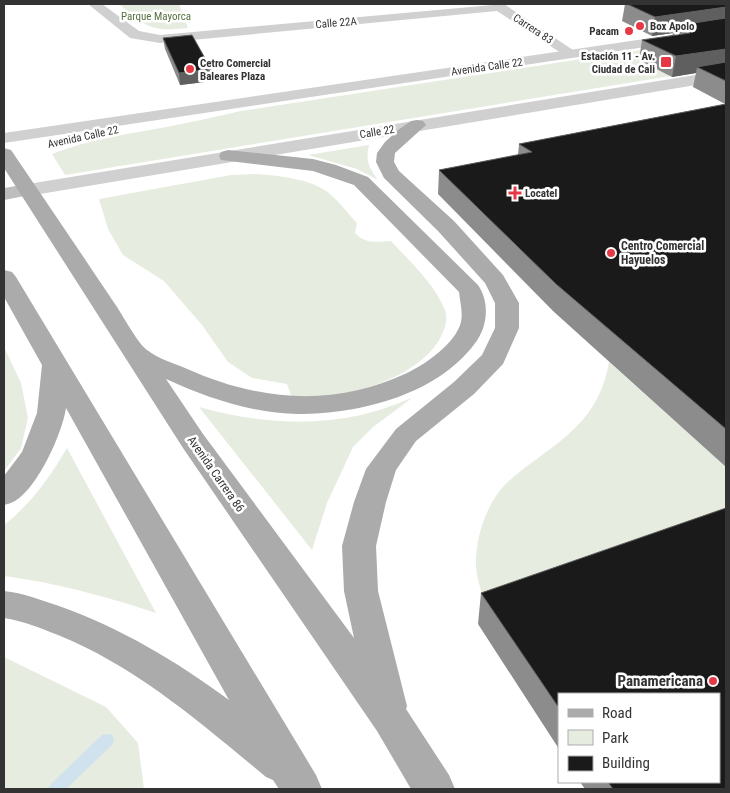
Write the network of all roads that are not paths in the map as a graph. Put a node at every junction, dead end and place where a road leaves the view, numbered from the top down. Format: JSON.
{"nodes":[{"id":1,"x":94,"y":4,"type":"edge"},
{"id":2,"x":497,"y":6,"type":"edge"},
{"id":3,"x":726,"y":32,"type":"edge"},
{"id":4,"x":572,"y":54,"type":"junction"},
{"id":5,"x":726,"y":75,"type":"edge"},
{"id":6,"x":249,"y":102,"type":"junction"},
{"id":7,"x":417,"y":125,"type":"junction"},
{"id":8,"x":4,"y":138,"type":"edge"},
{"id":9,"x":17,"y":155,"type":"edge"},
{"id":10,"x":228,"y":156,"type":"junction"},
{"id":11,"x":16,"y":192,"type":"edge"},
{"id":12,"x":4,"y":277,"type":"edge"},
{"id":13,"x":135,"y":355,"type":"junction"},
{"id":14,"x":54,"y":366,"type":"junction"},
{"id":15,"x":4,"y":494,"type":"edge"},
{"id":16,"x":4,"y":605,"type":"edge"},
{"id":17,"x":391,"y":719,"type":"junction"},
{"id":18,"x":296,"y":781,"type":"edge"},
{"id":19,"x":434,"y":789,"type":"edge"}],
"edges":[{"from":1,"to":2,"type":"street","name":"Calle 22A"},
{"from":2,"to":4,"type":"street","name":"Carrera 83"},
{"from":3,"to":4,"type":"street","name":"Avenida Calle 22"},
{"from":4,"to":6,"type":"street","name":"Avenida Calle 22"},
{"from":5,"to":7,"type":"street","name":"Calle 22"},
{"from":6,"to":8,"type":"street","name":"Avenida Calle 22"},
{"from":6,"to":9,"type":"street","name":"Avenida Calle 22"},
{"from":7,"to":10,"type":"street","name":"Calle 22"},
{"from":7,"to":17,"type":"main road"},
{"from":9,"to":11,"type":"main road","name":"Avenida Carrera 86"},
{"from":10,"to":11,"type":"street","name":"Calle 22"},
{"from":10,"to":13,"type":"main road"},
{"from":11,"to":13,"type":"main road","name":"Avenida Carrera 86"},
{"from":12,"to":14,"type":"main road"},
{"from":13,"to":17,"type":"main road","name":"Avenida Carrera 86"},
{"from":14,"to":15,"type":"main road"},
{"from":14,"to":18,"type":"main road"},
{"from":16,"to":18,"type":"main road"},
{"from":17,"to":19,"type":"main road","name":"Avenida Carrera 86"}]}
